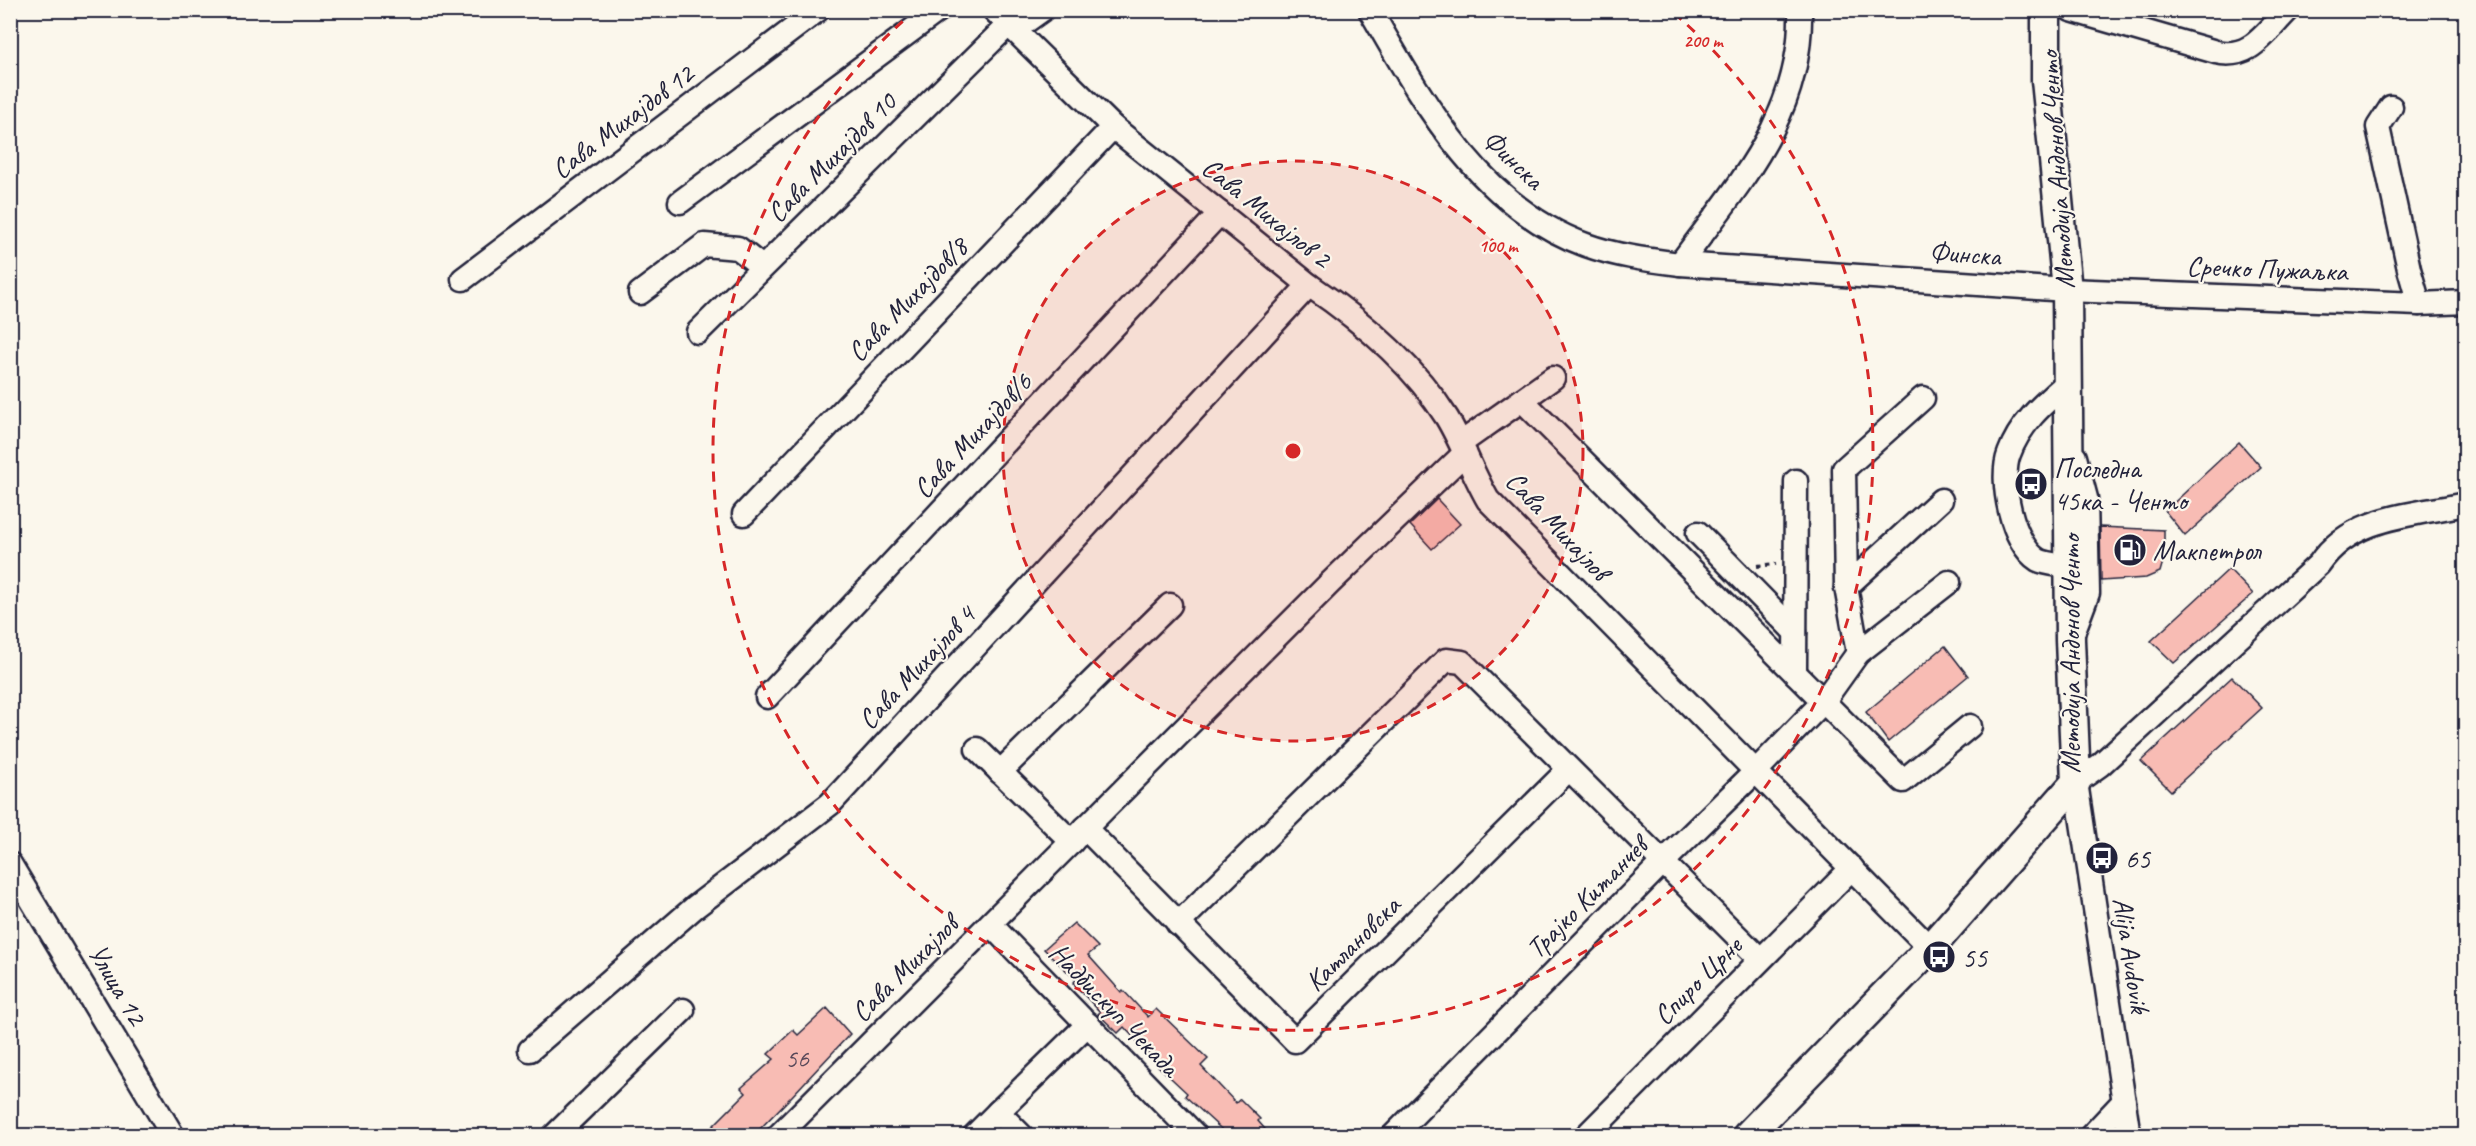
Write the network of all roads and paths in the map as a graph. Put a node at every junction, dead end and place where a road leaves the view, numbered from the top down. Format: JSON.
{"nodes":[{"id":1,"x":818,"y":10,"type":"edge"},
{"id":2,"x":939,"y":10,"type":"edge"},
{"id":3,"x":1042,"y":10,"type":"edge"},
{"id":4,"x":1370,"y":10,"type":"edge"},
{"id":5,"x":1800,"y":10,"type":"edge"},
{"id":6,"x":2046,"y":10,"type":"edge"},
{"id":7,"x":2071,"y":10,"type":"edge"},
{"id":8,"x":2288,"y":10,"type":"edge"},
{"id":9,"x":1005,"y":22,"type":"edge"},
{"id":10,"x":2391,"y":108,"type":"dead end"},
{"id":11,"x":1113,"y":127,"type":"junction"},
{"id":12,"x":680,"y":202,"type":"dead end"},
{"id":13,"x":1220,"y":213,"type":"junction"},
{"id":14,"x":1680,"y":264,"type":"junction"},
{"id":15,"x":762,"y":267,"type":"junction"},
{"id":16,"x":463,"y":279,"type":"dead end"},
{"id":17,"x":1309,"y":285,"type":"junction"},
{"id":18,"x":2067,"y":290,"type":"junction"},
{"id":19,"x":640,"y":293,"type":"dead end"},
{"id":20,"x":2466,"y":302,"type":"edge"},
{"id":21,"x":2420,"y":304,"type":"junction"},
{"id":22,"x":698,"y":332,"type":"dead end"},
{"id":23,"x":1553,"y":378,"type":"dead end"},
{"id":24,"x":2067,"y":383,"type":"junction"},
{"id":25,"x":1923,"y":398,"type":"dead end"},
{"id":26,"x":1522,"y":400,"type":"junction"},
{"id":27,"x":2070,"y":437,"type":"junction"},
{"id":28,"x":1463,"y":448,"type":"junction"},
{"id":29,"x":1796,"y":481,"type":"dead end"},
{"id":30,"x":1941,"y":500,"type":"dead end"},
{"id":31,"x":2466,"y":504,"type":"edge"},
{"id":32,"x":744,"y":514,"type":"dead end"},
{"id":33,"x":1698,"y":533,"type":"dead end"},
{"id":34,"x":2070,"y":567,"type":"junction"},
{"id":35,"x":1949,"y":582,"type":"dead end"},
{"id":36,"x":1846,"y":587,"type":"junction"},
{"id":37,"x":1170,"y":605,"type":"dead end"},
{"id":38,"x":1795,"y":632,"type":"junction"},
{"id":39,"x":2070,"y":640,"type":"junction"},
{"id":40,"x":1858,"y":653,"type":"junction"},
{"id":41,"x":1795,"y":673,"type":"junction"},
{"id":42,"x":766,"y":697,"type":"dead end"},
{"id":43,"x":1823,"y":702,"type":"junction"},
{"id":44,"x":1970,"y":726,"type":"dead end"},
{"id":45,"x":977,"y":749,"type":"dead end"},
{"id":46,"x":1568,"y":770,"type":"junction"},
{"id":47,"x":1000,"y":772,"type":"junction"},
{"id":48,"x":1755,"y":772,"type":"junction"},
{"id":49,"x":2076,"y":782,"type":"junction"},
{"id":50,"x":1078,"y":835,"type":"junction"},
{"id":51,"x":1663,"y":862,"type":"junction"},
{"id":52,"x":10,"y":864,"type":"edge"},
{"id":53,"x":1852,"y":868,"type":"junction"},
{"id":54,"x":1178,"y":924,"type":"junction"},
{"id":55,"x":991,"y":925,"type":"junction"},
{"id":56,"x":1930,"y":948,"type":"junction"},
{"id":57,"x":1760,"y":959,"type":"junction"},
{"id":58,"x":683,"y":1010,"type":"dead end"},
{"id":59,"x":1088,"y":1024,"type":"junction"},
{"id":60,"x":530,"y":1050,"type":"dead end"},
{"id":61,"x":2124,"y":1101,"type":"junction"},
{"id":62,"x":998,"y":1112,"type":"junction"},
{"id":63,"x":783,"y":1134,"type":"edge"},
{"id":64,"x":173,"y":1136,"type":"edge"},
{"id":65,"x":554,"y":1136,"type":"edge"},
{"id":66,"x":974,"y":1136,"type":"edge"},
{"id":67,"x":1022,"y":1136,"type":"edge"},
{"id":68,"x":1196,"y":1136,"type":"edge"},
{"id":69,"x":1393,"y":1136,"type":"edge"},
{"id":70,"x":1586,"y":1136,"type":"edge"},
{"id":71,"x":1747,"y":1136,"type":"edge"},
{"id":72,"x":2091,"y":1136,"type":"edge"},
{"id":73,"x":2129,"y":1136,"type":"edge"}],
"edges":[{"from":1,"to":16,"type":"street","name":"Сава Михајдов 12"},
{"from":2,"to":12,"type":"street","name":"Сава Михајдов 10"},
{"from":3,"to":9,"type":"street"},
{"from":4,"to":14,"type":"street","name":"Финска"},
{"from":5,"to":14,"type":"street"},
{"from":6,"to":18,"type":"main road","name":"Методија Андонов Ченто"},
{"from":7,"to":8,"type":"street","name":"Методија Андонов Ченто"},
{"from":9,"to":11,"type":"street","name":"Сава Михајлов 2"},
{"from":9,"to":15,"type":"street","name":"Сава Михајдов 10"},
{"from":10,"to":21,"type":"street"},
{"from":11,"to":13,"type":"street","name":"Сава Михајлов 2"},
{"from":11,"to":32,"type":"street","name":"Сава Михајдов/8"},
{"from":13,"to":17,"type":"street","name":"Сава Михајлов 2"},
{"from":13,"to":42,"type":"street","name":"Сава Михајдов/6"},
{"from":14,"to":18,"type":"street","name":"Финска"},
{"from":15,"to":19,"type":"street"},
{"from":15,"to":22,"type":"street","name":"Сава Михајдов 10"},
{"from":17,"to":28,"type":"street","name":"Сава Михајлов 2"},
{"from":17,"to":60,"type":"street","name":"Сава Михајлов 4"},
{"from":18,"to":21,"type":"street","name":"Сречко Пужаљка"},
{"from":18,"to":24,"type":"main road","name":"Методија Андонов Ченто"},
{"from":20,"to":21,"type":"street","name":"Сречко Пужаљка"},
{"from":23,"to":26,"type":"street"},
{"from":24,"to":27,"type":"main road","name":"Методија Андонов Ченто"},
{"from":24,"to":34,"type":"street"},
{"from":25,"to":36,"type":"street"},
{"from":26,"to":28,"type":"street"},
{"from":26,"to":41,"type":"street"},
{"from":27,"to":34,"type":"main road","name":"Методија Андонов Ченто"},
{"from":27,"to":39,"type":"street"},
{"from":28,"to":48,"type":"street","name":"Сава Михајлов"},
{"from":28,"to":50,"type":"street","name":"Сава Михајлов"},
{"from":29,"to":38,"type":"street"},
{"from":30,"to":36,"type":"street"},
{"from":31,"to":49,"type":"street"},
{"from":33,"to":38,"type":"street"},
{"from":34,"to":39,"type":"main road","name":"Методија Андонов Ченто"},
{"from":35,"to":40,"type":"street","name":"Трајко Китанчев"},
{"from":36,"to":40,"type":"street"},
{"from":37,"to":47,"type":"street"},
{"from":38,"to":41,"type":"street"},
{"from":39,"to":49,"type":"main road","name":"Методија Андонов Ченто"},
{"from":40,"to":43,"type":"street","name":"Трајко Китанчев"},
{"from":41,"to":43,"type":"street"},
{"from":43,"to":44,"type":"street"},
{"from":43,"to":48,"type":"street","name":"Трајко Китанчев"},
{"from":45,"to":47,"type":"street"},
{"from":46,"to":51,"type":"street"},
{"from":46,"to":54,"type":"street"},
{"from":46,"to":54,"type":"street","name":"Катлановска"},
{"from":47,"to":50,"type":"street"},
{"from":48,"to":51,"type":"street","name":"Трајко Китанчев"},
{"from":48,"to":53,"type":"street","name":"Сава Михајлов"},
{"from":49,"to":56,"type":"main road","name":"Методија Андонов Ченто"},
{"from":49,"to":61,"type":"street","name":"Alija Avdovik"},
{"from":50,"to":54,"type":"street","name":"Катлановска"},
{"from":50,"to":55,"type":"street","name":"Сава Михајлов"},
{"from":51,"to":57,"type":"street"},
{"from":51,"to":69,"type":"street","name":"Трајко Китанчев"},
{"from":52,"to":64,"type":"street","name":"Улица 12"},
{"from":53,"to":56,"type":"street","name":"Сава Михајлов"},
{"from":53,"to":57,"type":"street","name":"Спиро Црне"},
{"from":55,"to":59,"type":"street","name":"Надбискуп Чекада"},
{"from":55,"to":63,"type":"street","name":"Сава Михајлов"},
{"from":56,"to":71,"type":"main road","name":"Методија Андонов Ченто"},
{"from":57,"to":70,"type":"street","name":"Спиро Црне"},
{"from":58,"to":65,"type":"street"},
{"from":59,"to":62,"type":"street"},
{"from":59,"to":68,"type":"street","name":"Надбискуп Чекада"},
{"from":61,"to":72,"type":"street"},
{"from":61,"to":73,"type":"street","name":"Alija Avdovik"},
{"from":62,"to":66,"type":"street"},
{"from":62,"to":67,"type":"street"}]}
